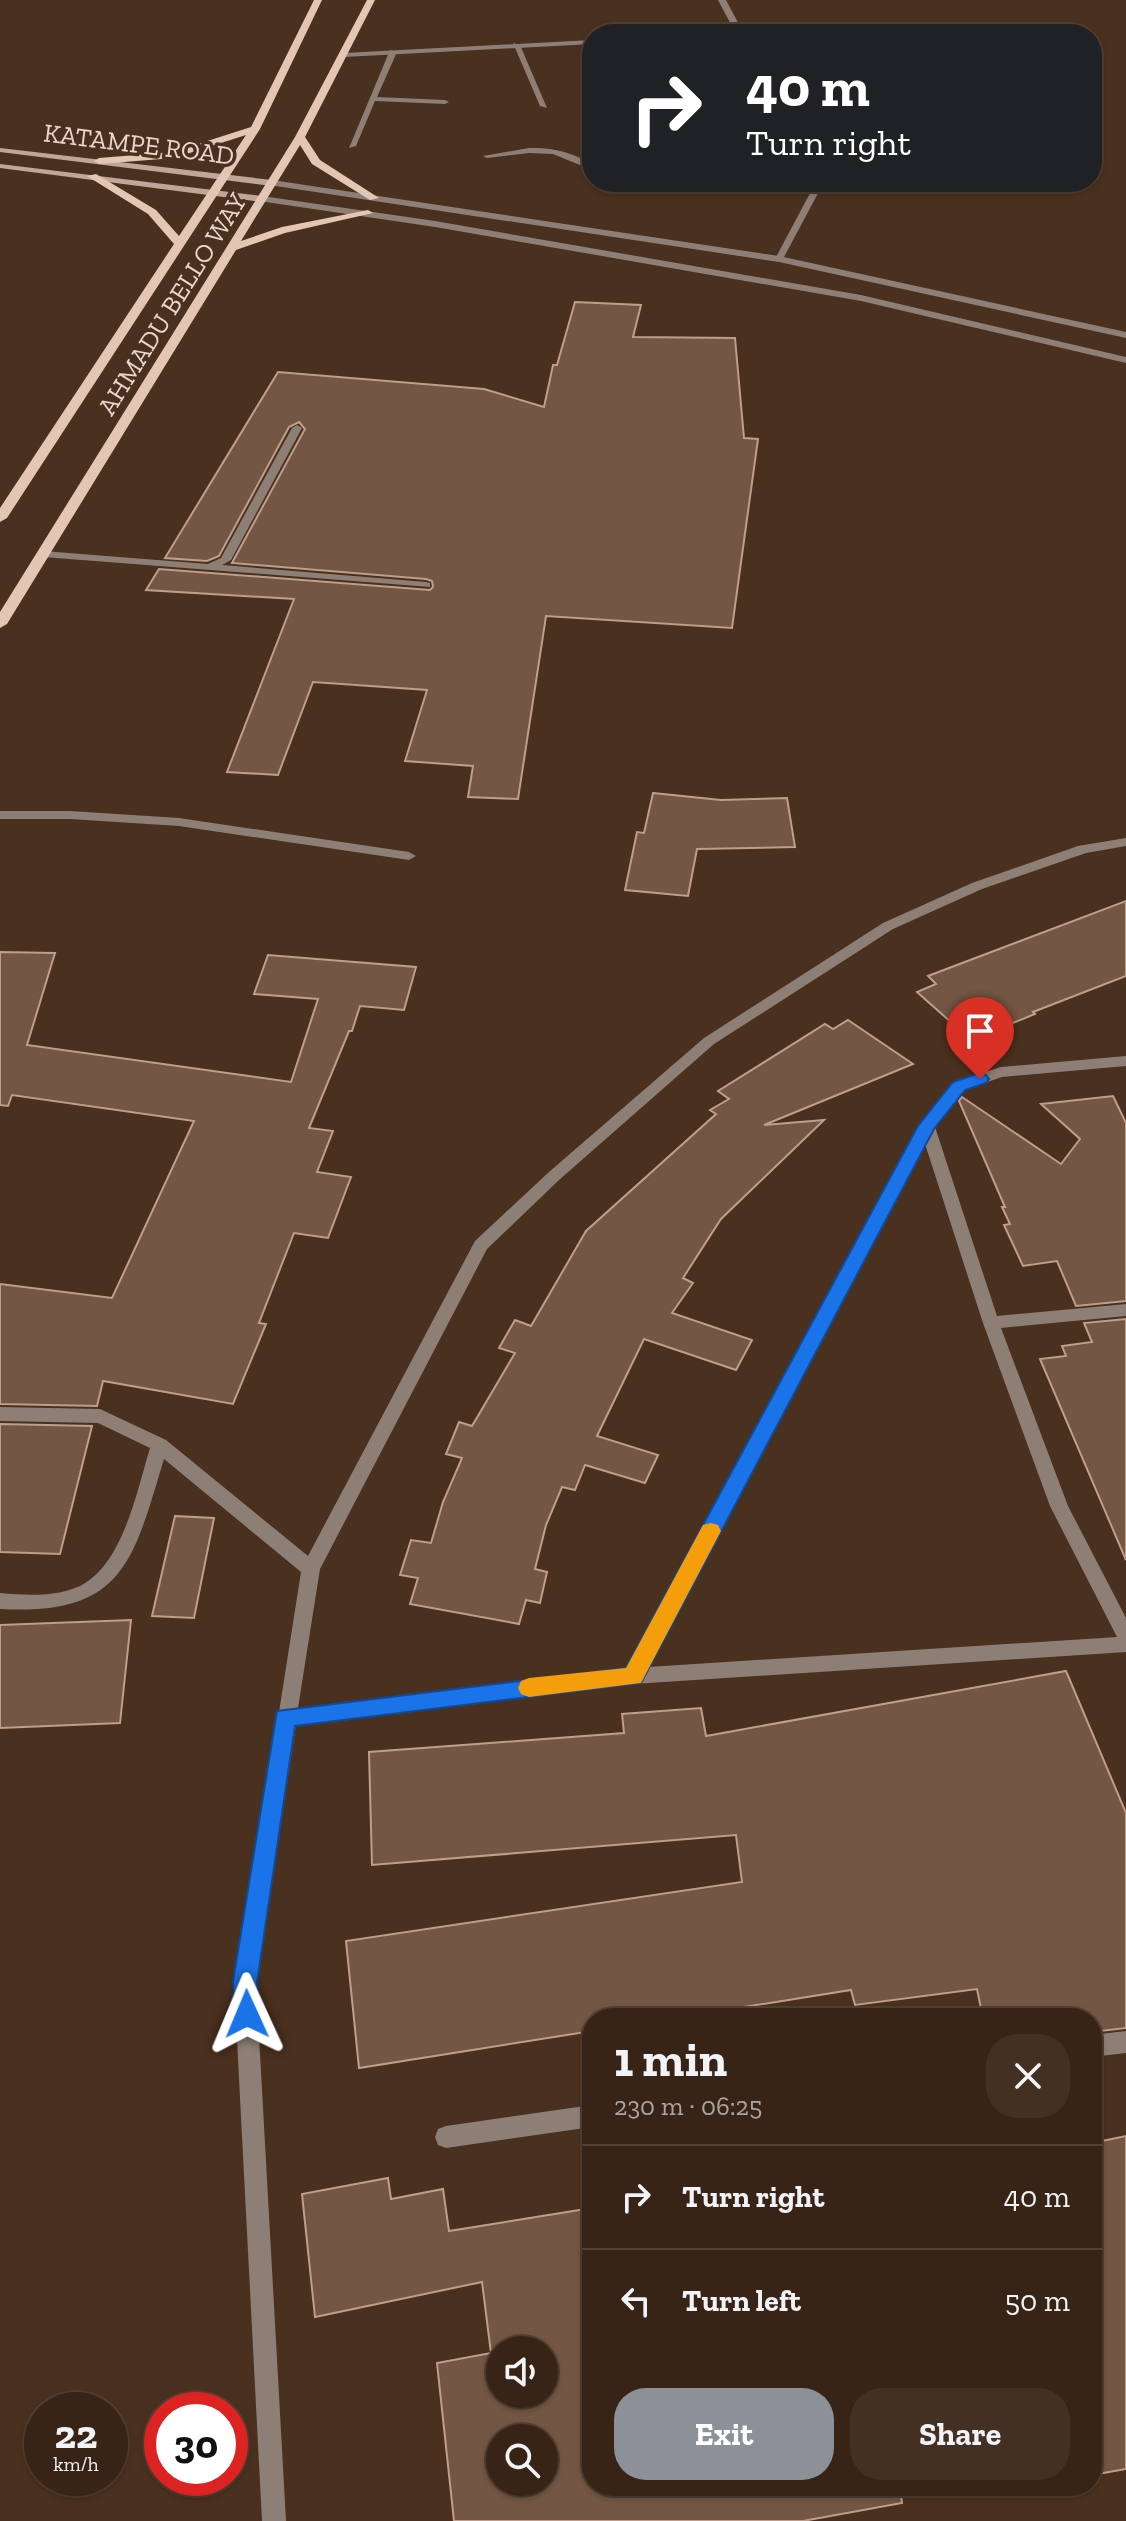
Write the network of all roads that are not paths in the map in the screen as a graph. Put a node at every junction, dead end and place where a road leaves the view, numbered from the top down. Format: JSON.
{"nodes":[{"id":1,"x":318,"y":0,"type":"edge"},
{"id":2,"x":371,"y":0,"type":"edge"},
{"id":3,"x":722,"y":0,"type":"edge"},
{"id":4,"x":735,"y":24,"type":"edge"},
{"id":5,"x":582,"y":42,"type":"edge"},
{"id":6,"x":516,"y":45,"type":"junction"},
{"id":7,"x":393,"y":52,"type":"junction"},
{"id":8,"x":344,"y":55,"type":"junction"},
{"id":9,"x":373,"y":99,"type":"junction"},
{"id":10,"x":445,"y":102,"type":"dead end"},
{"id":11,"x":544,"y":106,"type":"dead end"},
{"id":12,"x":255,"y":129,"type":"junction"},
{"id":13,"x":300,"y":137,"type":"junction"},
{"id":14,"x":352,"y":146,"type":"dead end"},
{"id":15,"x":0,"y":150,"type":"edge"},
{"id":16,"x":487,"y":156,"type":"dead end"},
{"id":17,"x":99,"y":161,"type":"junction"},
{"id":18,"x":582,"y":161,"type":"edge"},
{"id":19,"x":0,"y":166,"type":"edge"},
{"id":20,"x":92,"y":176,"type":"junction"},
{"id":21,"x":224,"y":177,"type":"junction"},
{"id":22,"x":272,"y":183,"type":"junction"},
{"id":23,"x":815,"y":192,"type":"edge"},
{"id":24,"x":213,"y":193,"type":"junction"},
{"id":25,"x":374,"y":198,"type":"junction"},
{"id":26,"x":262,"y":199,"type":"junction"},
{"id":27,"x":368,"y":213,"type":"junction"},
{"id":28,"x":180,"y":244,"type":"junction"},
{"id":29,"x":232,"y":248,"type":"junction"},
{"id":30,"x":779,"y":259,"type":"junction"},
{"id":31,"x":1126,"y":335,"type":"edge"},
{"id":32,"x":1126,"y":360,"type":"edge"},
{"id":33,"x":297,"y":428,"type":"dead end"},
{"id":34,"x":0,"y":518,"type":"edge"},
{"id":35,"x":43,"y":554,"type":"junction"},
{"id":36,"x":210,"y":567,"type":"junction"},
{"id":37,"x":426,"y":585,"type":"dead end"},
{"id":38,"x":0,"y":624,"type":"edge"},
{"id":39,"x":0,"y":815,"type":"edge"},
{"id":40,"x":1126,"y":842,"type":"edge"},
{"id":41,"x":409,"y":856,"type":"dead end"},
{"id":42,"x":1126,"y":1061,"type":"edge"},
{"id":43,"x":927,"y":1126,"type":"junction"},
{"id":44,"x":1126,"y":1310,"type":"edge"},
{"id":45,"x":991,"y":1323,"type":"junction"},
{"id":46,"x":0,"y":1414,"type":"edge"},
{"id":47,"x":160,"y":1445,"type":"junction"},
{"id":48,"x":311,"y":1569,"type":"junction"},
{"id":49,"x":0,"y":1601,"type":"edge"},
{"id":50,"x":1126,"y":1636,"type":"edge"},
{"id":51,"x":1126,"y":1644,"type":"edge"},
{"id":52,"x":633,"y":1676,"type":"junction"},
{"id":53,"x":285,"y":1718,"type":"junction"},
{"id":54,"x":1126,"y":2042,"type":"edge"},
{"id":55,"x":1102,"y":2045,"type":"edge"},
{"id":56,"x":582,"y":2117,"type":"edge"},
{"id":57,"x":446,"y":2137,"type":"dead end"},
{"id":58,"x":274,"y":2521,"type":"edge"}],
"edges":[{"from":1,"to":12,"type":"main road","name":"AHMADU BELLO WAY"},
{"from":2,"to":8,"type":"main road","name":"AHMADU BELLO WAY"},
{"from":3,"to":4,"type":"street"},
{"from":5,"to":6,"type":"street"},
{"from":6,"to":7,"type":"street"},
{"from":6,"to":11,"type":"street"},
{"from":7,"to":8,"type":"street"},
{"from":7,"to":9,"type":"street"},
{"from":8,"to":13,"type":"main road","name":"AHMADU BELLO WAY"},
{"from":9,"to":10,"type":"street"},
{"from":9,"to":14,"type":"street"},
{"from":12,"to":17,"type":"main road"},
{"from":12,"to":21,"type":"main road","name":"AHMADU BELLO WAY"},
{"from":13,"to":22,"type":"main road","name":"AHMADU BELLO WAY"},
{"from":13,"to":25,"type":"main road"},
{"from":15,"to":17,"type":"main road","name":"KATAMPE ROAD"},
{"from":16,"to":18,"type":"street"},
{"from":17,"to":21,"type":"main road","name":"KATAMPE ROAD"},
{"from":19,"to":20,"type":"main road","name":"KATAMPE ROAD"},
{"from":20,"to":24,"type":"main road","name":"KATAMPE ROAD"},
{"from":20,"to":28,"type":"main road"},
{"from":21,"to":22,"type":"main road","name":"KATAMPE ROAD"},
{"from":21,"to":24,"type":"main road","name":"AHMADU BELLO WAY"},
{"from":22,"to":25,"type":"street"},
{"from":22,"to":26,"type":"main road","name":"AHMADU BELLO WAY"},
{"from":23,"to":30,"type":"street"},
{"from":24,"to":26,"type":"main road","name":"KATAMPE ROAD"},
{"from":24,"to":28,"type":"main road","name":"AHMADU BELLO WAY"},
{"from":25,"to":30,"type":"street"},
{"from":26,"to":27,"type":"street"},
{"from":26,"to":29,"type":"main road","name":"AHMADU BELLO WAY"},
{"from":27,"to":29,"type":"main road"},
{"from":27,"to":32,"type":"street"},
{"from":28,"to":34,"type":"main road","name":"AHMADU BELLO WAY"},
{"from":29,"to":35,"type":"main road","name":"AHMADU BELLO WAY"},
{"from":30,"to":31,"type":"street"},
{"from":33,"to":36,"type":"street"},
{"from":35,"to":36,"type":"street"},
{"from":35,"to":38,"type":"main road","name":"AHMADU BELLO WAY"},
{"from":36,"to":37,"type":"street"},
{"from":39,"to":41,"type":"street"},
{"from":40,"to":48,"type":"street"},
{"from":42,"to":43,"type":"street"},
{"from":43,"to":45,"type":"street"},
{"from":43,"to":52,"type":"street"},
{"from":44,"to":45,"type":"street"},
{"from":45,"to":50,"type":"street"},
{"from":46,"to":47,"type":"street"},
{"from":47,"to":48,"type":"street"},
{"from":47,"to":49,"type":"street"},
{"from":48,"to":53,"type":"street"},
{"from":51,"to":52,"type":"street"},
{"from":52,"to":53,"type":"street"},
{"from":53,"to":58,"type":"street"},
{"from":54,"to":55,"type":"street"},
{"from":56,"to":57,"type":"street"}]}
